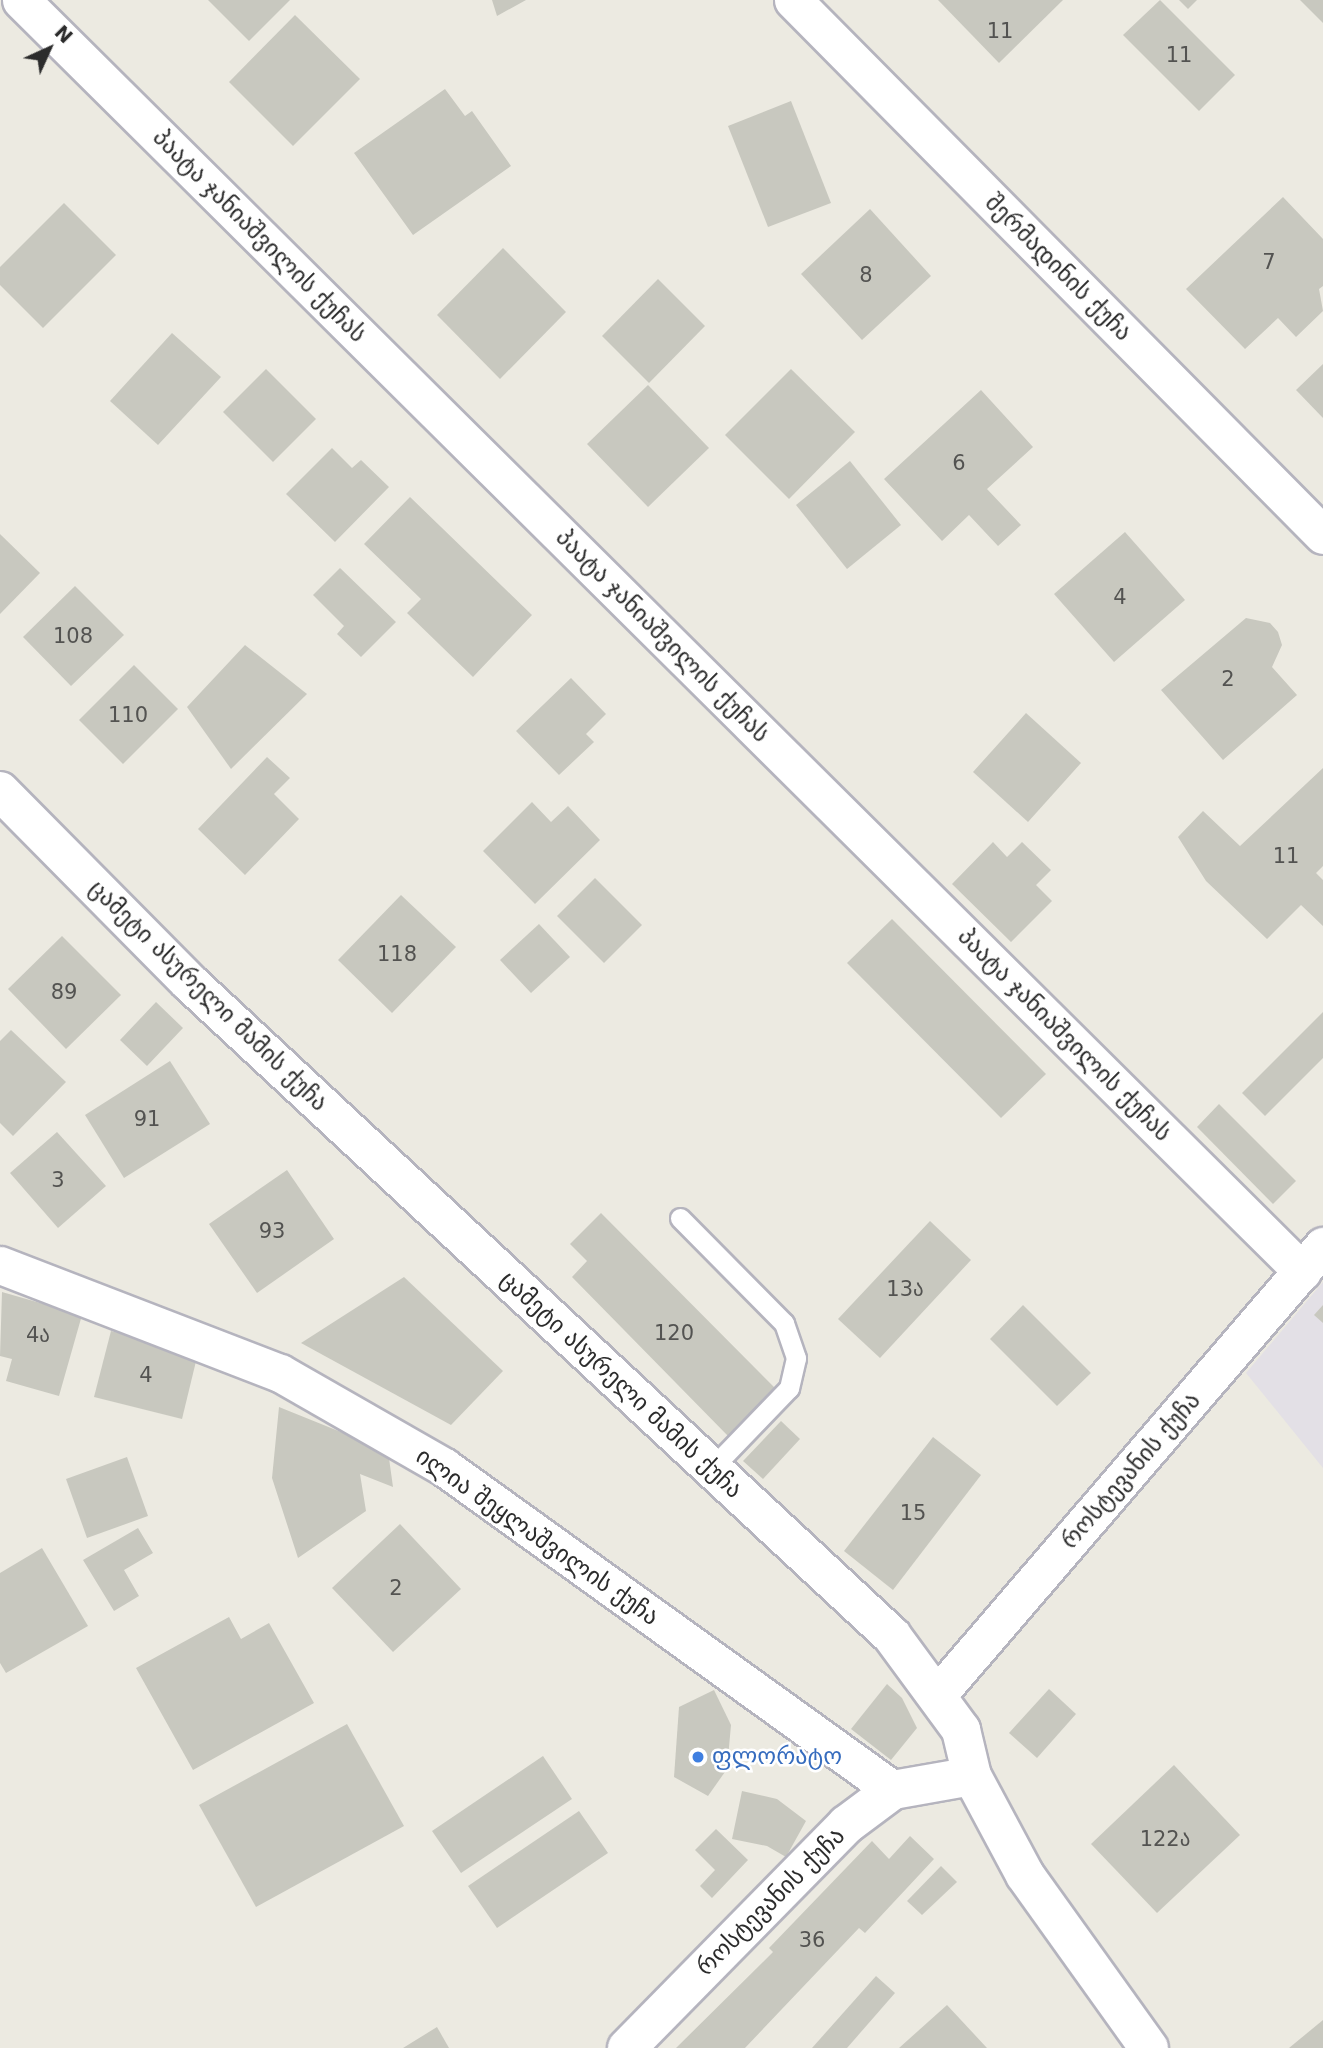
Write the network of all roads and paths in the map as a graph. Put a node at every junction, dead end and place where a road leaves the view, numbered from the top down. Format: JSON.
{"nodes":[{"id":1,"x":21,"y":0,"type":"edge"},
{"id":2,"x":793,"y":0,"type":"edge"},
{"id":3,"x":1323,"y":535,"type":"edge"},
{"id":4,"x":0,"y":791,"type":"edge"},
{"id":5,"x":681,"y":1219,"type":"dead end"},
{"id":6,"x":1316,"y":1258,"type":"edge"},
{"id":7,"x":0,"y":1265,"type":"edge"},
{"id":8,"x":712,"y":1469,"type":"junction"},
{"id":9,"x":938,"y":1694,"type":"junction"},
{"id":10,"x":972,"y":1776,"type":"junction"},
{"id":11,"x":893,"y":1790,"type":"junction"},
{"id":12,"x":627,"y":2048,"type":"edge"},
{"id":13,"x":1149,"y":2048,"type":"edge"}],
"edges":[{"from":1,"to":6,"type":"street","name":"პაატა ჯანიაშვილის ქუჩას"},
{"from":2,"to":3,"type":"street","name":"შერმადინის ქუჩა"},
{"from":4,"to":8,"type":"street","name":"ცამეტი ასურელი მამის ქუჩა"},
{"from":5,"to":8,"type":"lane"},
{"from":6,"to":9,"type":"street","name":"როსტევანის ქუჩა"},
{"from":7,"to":11,"type":"street","name":"ილია შეყლაშვილის ქუჩა"},
{"from":8,"to":9,"type":"street","name":"ცამეტი ასურელი მამის ქუჩა"},
{"from":9,"to":10,"type":"street","name":"ცამეტი ასურელი მამის ქუჩა"},
{"from":10,"to":11,"type":"street","name":"როსტევანის ქუჩა"},
{"from":10,"to":13,"type":"street","name":"ცამეტი ასურელი მამის ქუჩა"},
{"from":11,"to":12,"type":"street","name":"როსტევანის ქუჩა"}]}
